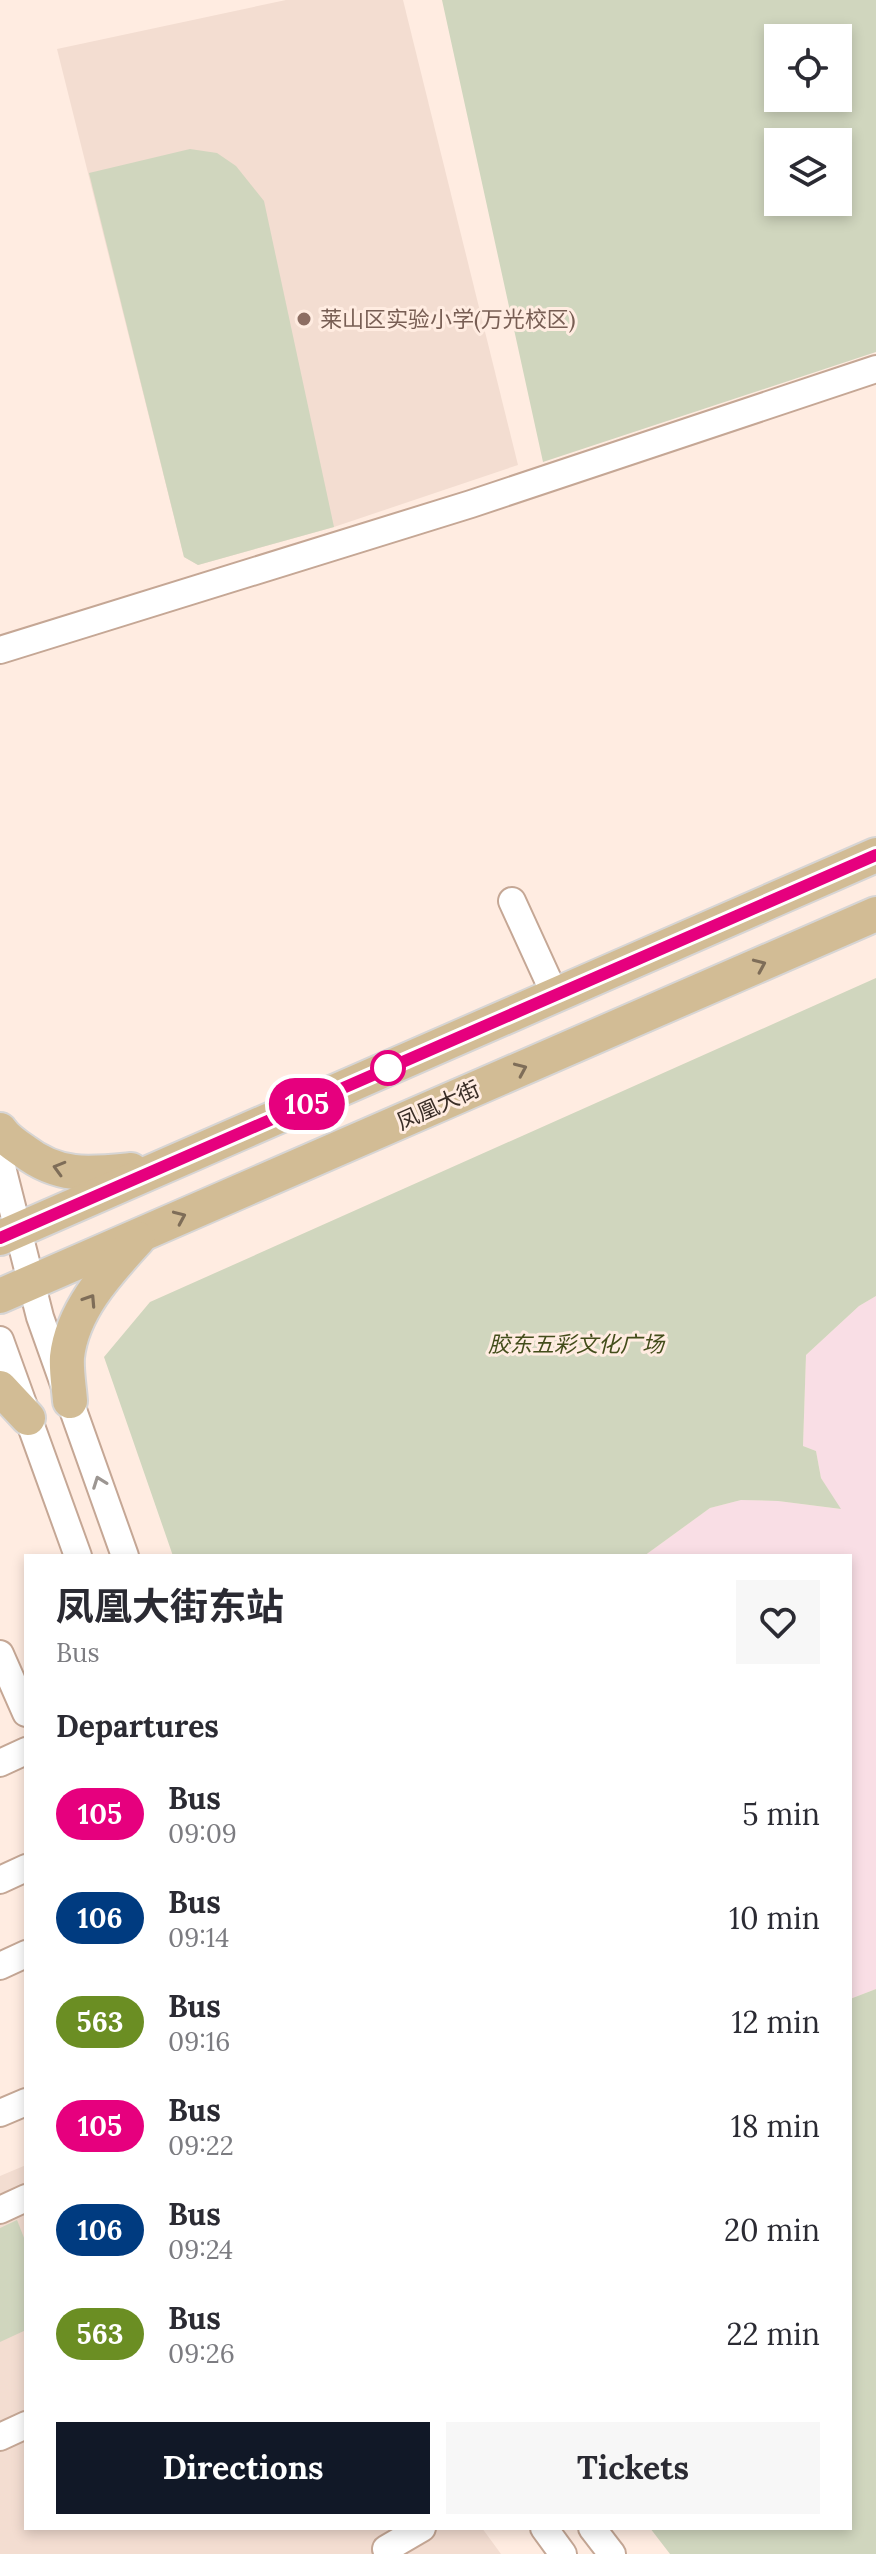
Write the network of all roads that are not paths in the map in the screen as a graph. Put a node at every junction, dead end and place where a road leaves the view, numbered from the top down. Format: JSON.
{"nodes":[{"id":1,"x":876,"y":369,"type":"edge"},
{"id":2,"x":0,"y":650,"type":"edge"},
{"id":3,"x":876,"y":855,"type":"edge"},
{"id":4,"x":512,"y":901,"type":"dead end"},
{"id":5,"x":876,"y":914,"type":"edge"},
{"id":6,"x":555,"y":995,"type":"junction"},
{"id":7,"x":0,"y":1130,"type":"edge"},
{"id":8,"x":0,"y":1159,"type":"edge"},
{"id":9,"x":164,"y":1166,"type":"junction"},
{"id":10,"x":143,"y":1233,"type":"junction"},
{"id":11,"x":9,"y":1234,"type":"edge"},
{"id":12,"x":32,"y":1282,"type":"junction"},
{"id":13,"x":0,"y":1296,"type":"edge"},
{"id":14,"x":0,"y":1340,"type":"edge"},
{"id":15,"x":0,"y":1388,"type":"edge"},
{"id":16,"x":70,"y":1401,"type":"junction"},
{"id":17,"x":28,"y":1418,"type":"junction"},
{"id":18,"x":77,"y":1554,"type":"edge"},
{"id":19,"x":124,"y":1554,"type":"edge"},
{"id":20,"x":0,"y":1654,"type":"edge"},
{"id":21,"x":24,"y":1708,"type":"edge"},
{"id":22,"x":24,"y":1752,"type":"edge"},
{"id":23,"x":0,"y":1763,"type":"edge"},
{"id":24,"x":24,"y":1869,"type":"edge"},
{"id":25,"x":0,"y":1880,"type":"edge"},
{"id":26,"x":24,"y":1955,"type":"edge"},
{"id":27,"x":0,"y":1966,"type":"edge"},
{"id":28,"x":24,"y":2103,"type":"edge"},
{"id":29,"x":0,"y":2113,"type":"edge"},
{"id":30,"x":24,"y":2199,"type":"edge"},
{"id":31,"x":0,"y":2210,"type":"edge"},
{"id":32,"x":24,"y":2426,"type":"edge"},
{"id":33,"x":0,"y":2437,"type":"edge"},
{"id":34,"x":417,"y":2530,"type":"edge"},
{"id":35,"x":594,"y":2530,"type":"edge"},
{"id":36,"x":384,"y":2544,"type":"edge"},
{"id":37,"x":612,"y":2554,"type":"edge"}],
"edges":[{"from":1,"to":2,"type":"street"},
{"from":3,"to":6,"type":"main road"},
{"from":4,"to":6,"type":"street"},
{"from":10,"to":5,"type":"main road","name":"凤凰大街","one_way":true},
{"from":6,"to":9,"type":"main road"},
{"from":9,"to":7,"type":"main road","one_way":true},
{"from":8,"to":11,"type":"street"},
{"from":9,"to":11,"type":"main road"},
{"from":10,"to":12,"type":"main road","name":"凤凰大街"},
{"from":16,"to":10,"type":"main road","one_way":true},
{"from":11,"to":12,"type":"street"},
{"from":12,"to":13,"type":"main road","name":"凤凰大街"},
{"from":12,"to":16,"type":"street"},
{"from":14,"to":17,"type":"street"},
{"from":15,"to":17,"type":"main road"},
{"from":19,"to":16,"type":"street","one_way":true},
{"from":17,"to":18,"type":"street"},
{"from":20,"to":21,"type":"street"},
{"from":22,"to":23,"type":"street"},
{"from":24,"to":25,"type":"street"},
{"from":26,"to":27,"type":"street"},
{"from":28,"to":29,"type":"street"},
{"from":30,"to":31,"type":"street"},
{"from":32,"to":33,"type":"street"},
{"from":34,"to":36,"type":"street"},
{"from":35,"to":37,"type":"street"}]}
